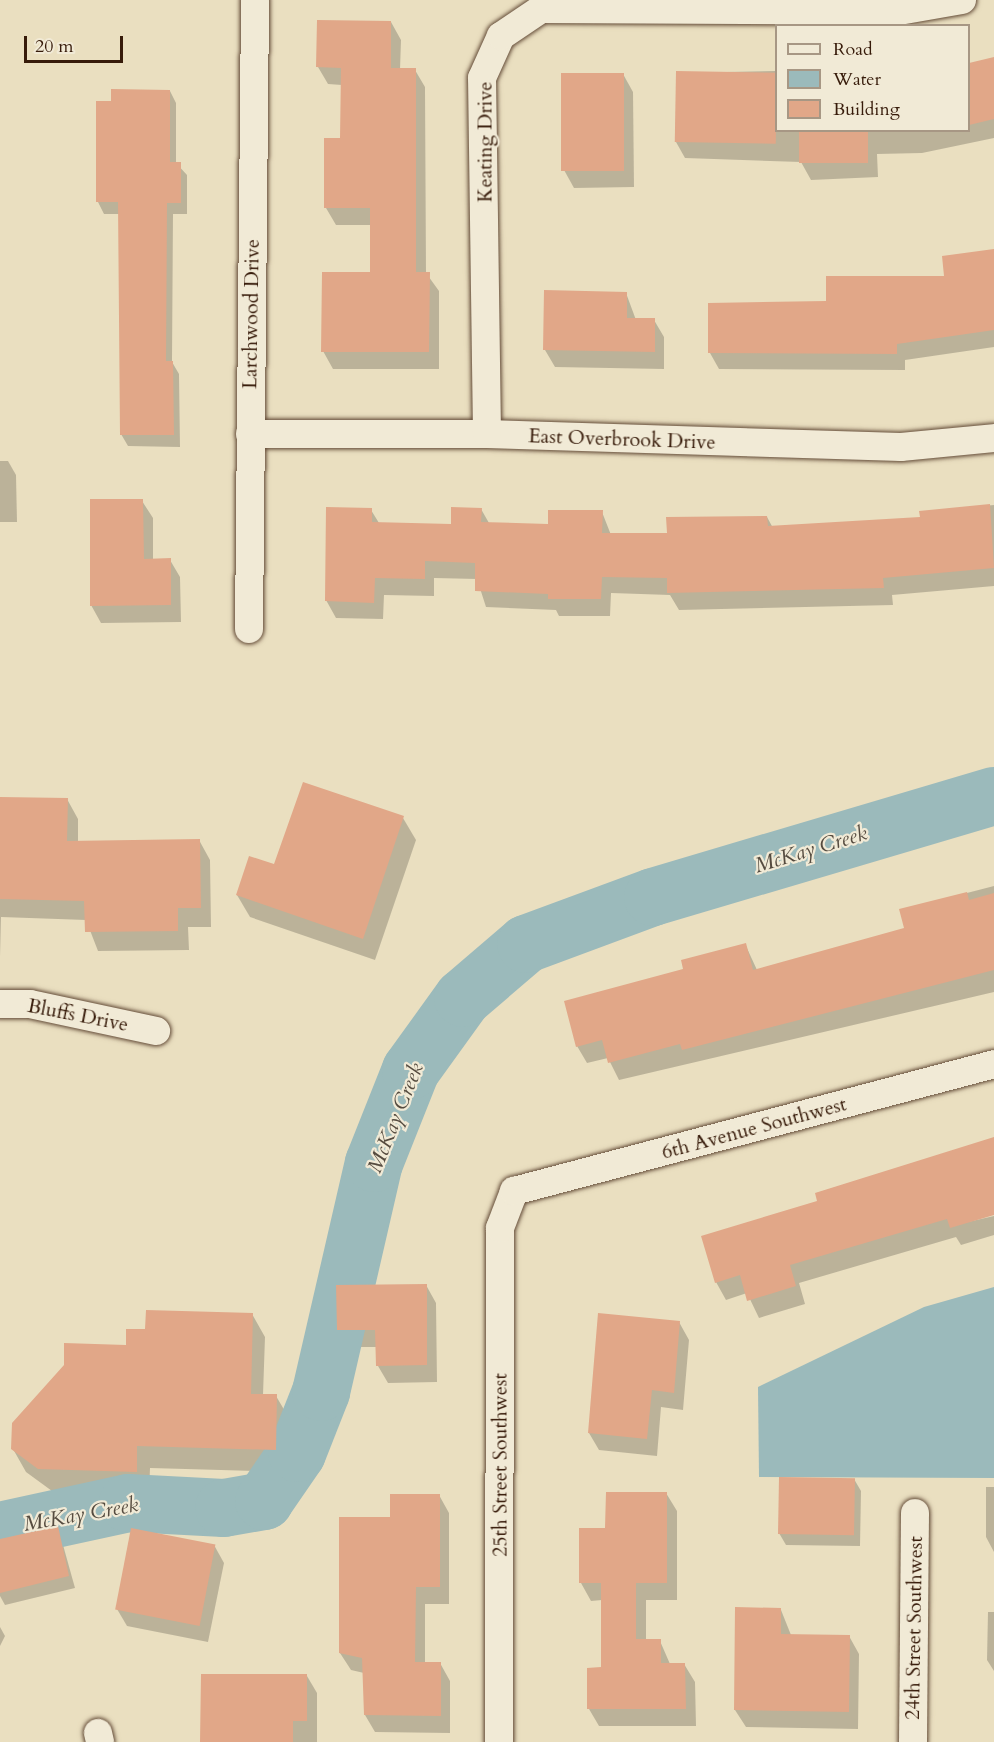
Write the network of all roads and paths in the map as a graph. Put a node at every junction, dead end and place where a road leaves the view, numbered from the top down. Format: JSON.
{"nodes":[{"id":1,"x":255,"y":0,"type":"edge"},
{"id":2,"x":962,"y":0,"type":"edge"},
{"id":3,"x":250,"y":434,"type":"junction"},
{"id":4,"x":487,"y":434,"type":"junction"},
{"id":5,"x":994,"y":438,"type":"edge"},
{"id":6,"x":249,"y":629,"type":"dead end"},
{"id":7,"x":0,"y":1004,"type":"edge"},
{"id":8,"x":156,"y":1031,"type":"dead end"},
{"id":9,"x":994,"y":1064,"type":"edge"},
{"id":10,"x":514,"y":1191,"type":"joint"},
{"id":11,"x":915,"y":1514,"type":"dead end"},
{"id":12,"x":499,"y":1742,"type":"edge"},
{"id":13,"x":913,"y":1742,"type":"edge"}],
"edges":[{"from":1,"to":3,"type":"street","name":"Larchwood Drive"},
{"from":2,"to":4,"type":"street","name":"Keating Drive"},
{"from":3,"to":4,"type":"street","name":"East Overbrook Drive"},
{"from":3,"to":6,"type":"street","name":"Larchwood Drive"},
{"from":4,"to":5,"type":"street","name":"East Overbrook Drive"},
{"from":7,"to":8,"type":"street","name":"Bluffs Drive"},
{"from":9,"to":10,"type":"street","name":"6th Avenue Southwest"},
{"from":10,"to":12,"type":"street","name":"25th Street Southwest"},
{"from":11,"to":13,"type":"street","name":"24th Street Southwest"}]}
